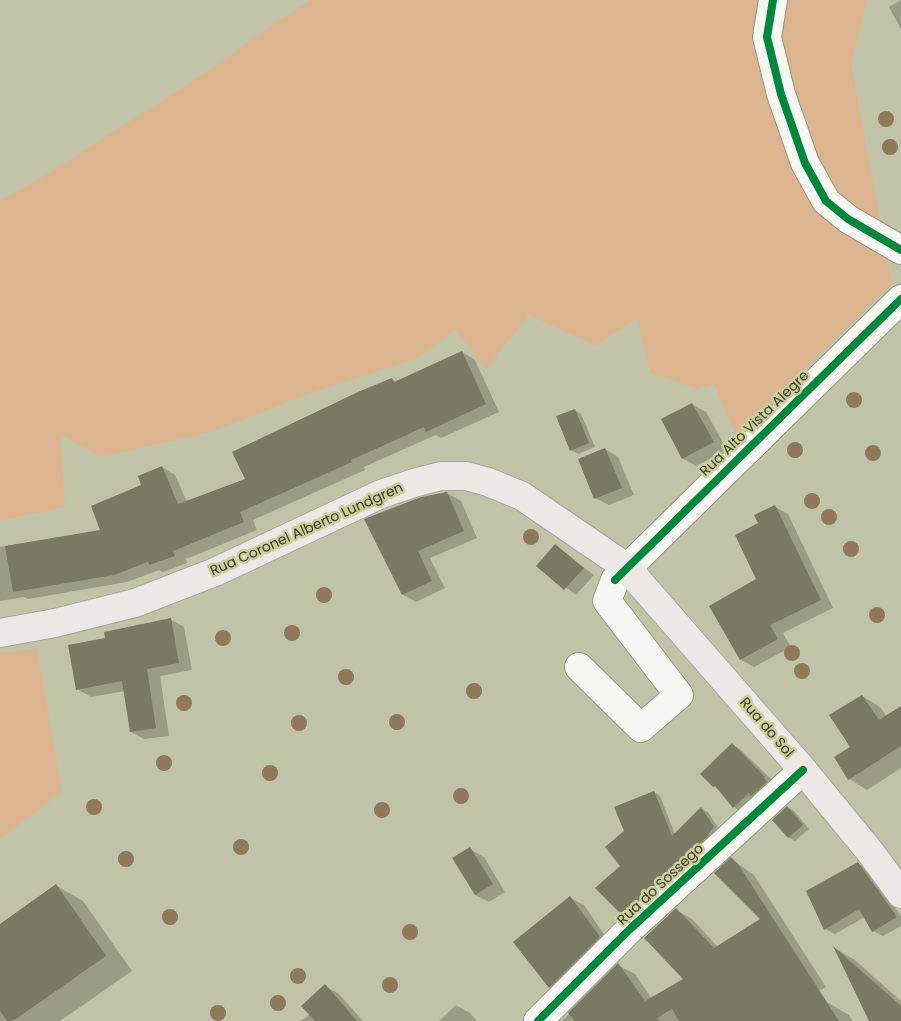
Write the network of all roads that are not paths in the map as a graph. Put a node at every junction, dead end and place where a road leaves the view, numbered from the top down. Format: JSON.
{"nodes":[{"id":1,"x":773,"y":0,"type":"edge"},
{"id":2,"x":901,"y":250,"type":"edge"},
{"id":3,"x":901,"y":300,"type":"edge"},
{"id":4,"x":620,"y":574,"type":"junction"},
{"id":5,"x":0,"y":634,"type":"edge"},
{"id":6,"x":579,"y":667,"type":"dead end"},
{"id":7,"x":803,"y":770,"type":"junction"},
{"id":8,"x":901,"y":894,"type":"edge"},
{"id":9,"x":538,"y":1021,"type":"edge"}],
"edges":[{"from":1,"to":2,"type":"street"},
{"from":3,"to":4,"type":"street","name":"Rua Alto Vista Alegre"},
{"from":4,"to":5,"type":"main road","name":"Rua Coronel Alberto Lundgren"},
{"from":4,"to":6,"type":"street"},
{"from":4,"to":7,"type":"main road","name":"Rua do Sol"},
{"from":7,"to":8,"type":"main road","name":"Rua do Sol"},
{"from":7,"to":9,"type":"street","name":"Rua do Sossego"}]}
